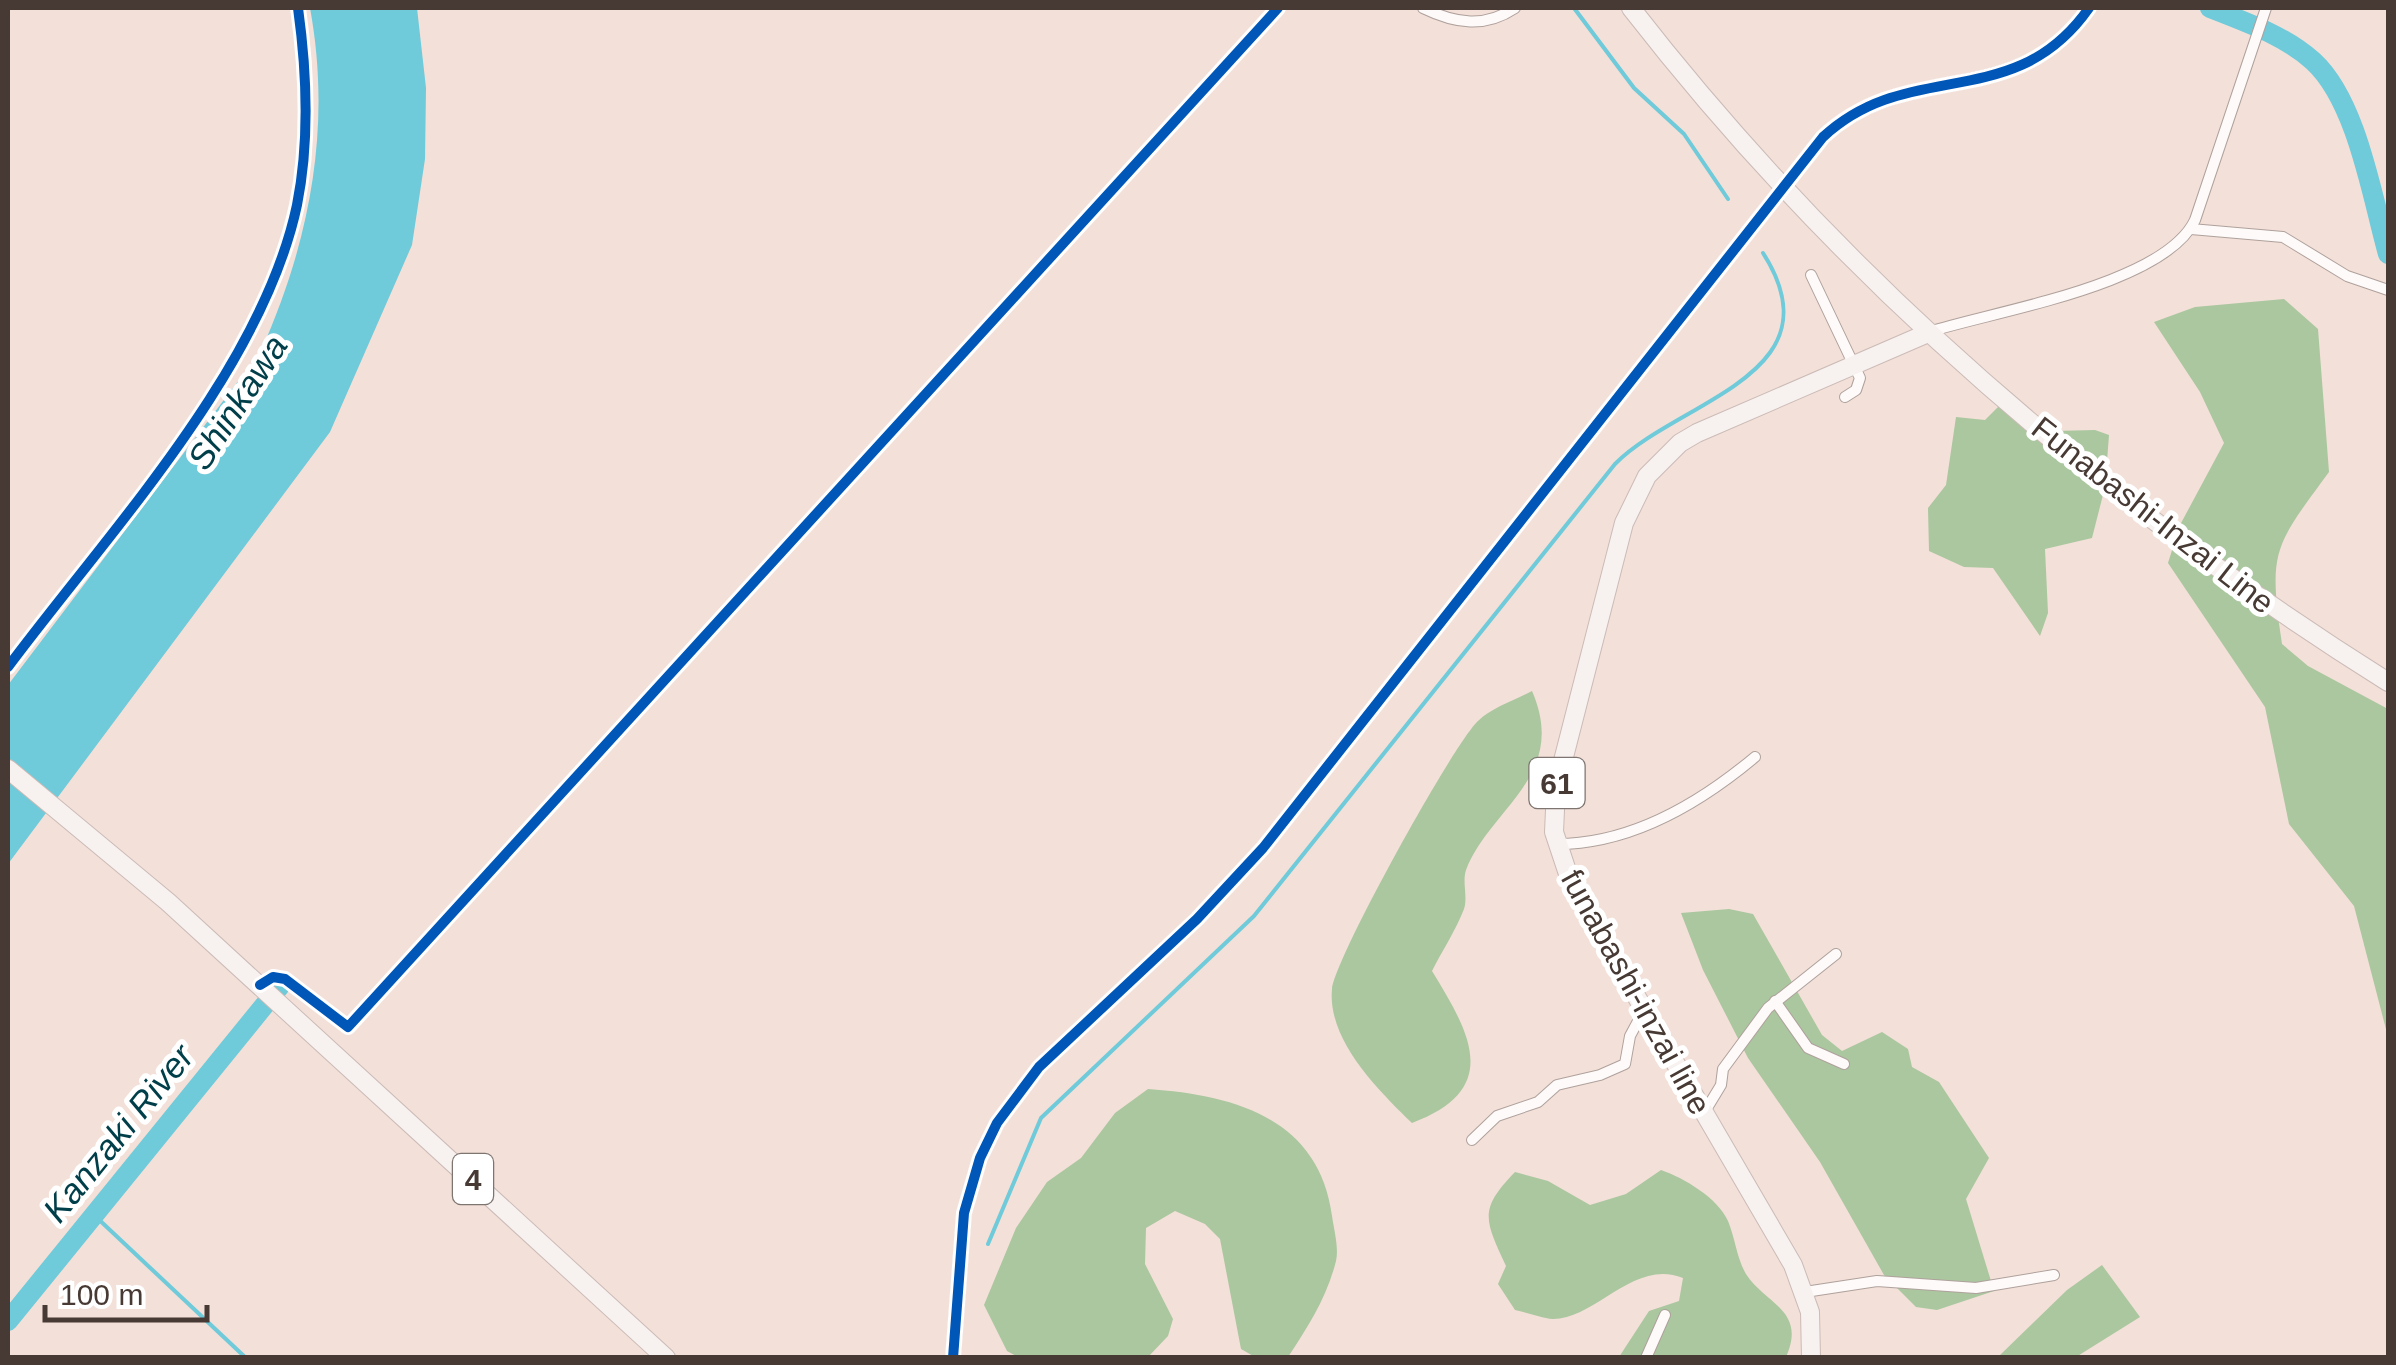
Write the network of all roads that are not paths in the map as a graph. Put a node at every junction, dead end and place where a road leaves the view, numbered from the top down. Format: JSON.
{"nodes":[{"id":1,"x":1278,"y":8,"type":"edge"},
{"id":2,"x":1423,"y":8,"type":"edge"},
{"id":3,"x":1516,"y":8,"type":"edge"},
{"id":4,"x":1630,"y":8,"type":"edge"},
{"id":5,"x":2089,"y":8,"type":"edge"},
{"id":6,"x":2265,"y":11,"type":"edge"},
{"id":7,"x":1782,"y":186,"type":"junction"},
{"id":8,"x":2190,"y":229,"type":"junction"},
{"id":9,"x":1811,"y":275,"type":"dead end"},
{"id":10,"x":2388,"y":290,"type":"edge"},
{"id":11,"x":1928,"y":332,"type":"junction"},
{"id":12,"x":1856,"y":367,"type":"junction"},
{"id":13,"x":1845,"y":397,"type":"dead end"},
{"id":14,"x":2388,"y":682,"type":"edge"},
{"id":15,"x":1755,"y":757,"type":"dead end"},
{"id":16,"x":8,"y":768,"type":"edge"},
{"id":17,"x":1557,"y":844,"type":"junction"},
{"id":18,"x":1836,"y":954,"type":"dead end"},
{"id":19,"x":269,"y":993,"type":"junction"},
{"id":20,"x":1775,"y":1001,"type":"junction"},
{"id":21,"x":1644,"y":1010,"type":"junction"},
{"id":22,"x":1844,"y":1064,"type":"dead end"},
{"id":23,"x":1704,"y":1113,"type":"junction"},
{"id":24,"x":1472,"y":1140,"type":"dead end"},
{"id":25,"x":2054,"y":1275,"type":"dead end"},
{"id":26,"x":1805,"y":1292,"type":"junction"},
{"id":27,"x":1664,"y":1314,"type":"dead end"},
{"id":28,"x":666,"y":1358,"type":"edge"},
{"id":29,"x":953,"y":1358,"type":"edge"},
{"id":30,"x":1646,"y":1358,"type":"edge"},
{"id":31,"x":1812,"y":1358,"type":"edge"}],
"edges":[{"from":1,"to":19,"type":"street"},
{"from":2,"to":3,"type":"street"},
{"from":4,"to":7,"type":"main road"},
{"from":5,"to":7,"type":"street"},
{"from":6,"to":8,"type":"street"},
{"from":7,"to":11,"type":"main road"},
{"from":7,"to":29,"type":"street"},
{"from":8,"to":10,"type":"street"},
{"from":8,"to":11,"type":"street"},
{"from":9,"to":12,"type":"street"},
{"from":11,"to":12,"type":"main road","name":"funabashi-inzai line","number":"61"},
{"from":11,"to":14,"type":"main road","name":"Funabashi-Inzai Line"},
{"from":12,"to":13,"type":"street"},
{"from":12,"to":17,"type":"main road","name":"funabashi-inzai line","number":"61"},
{"from":15,"to":17,"type":"street"},
{"from":16,"to":19,"type":"main road","number":"4"},
{"from":17,"to":21,"type":"main road","name":"funabashi-inzai line","number":"61"},
{"from":18,"to":20,"type":"street"},
{"from":19,"to":28,"type":"main road","number":"4"},
{"from":20,"to":22,"type":"street"},
{"from":20,"to":23,"type":"street"},
{"from":21,"to":23,"type":"main road","name":"funabashi-inzai line","number":"61"},
{"from":21,"to":24,"type":"street"},
{"from":23,"to":26,"type":"main road","name":"funabashi-inzai line","number":"61"},
{"from":25,"to":26,"type":"street"},
{"from":26,"to":31,"type":"main road","name":"funabashi-inzai line","number":"61"},
{"from":27,"to":30,"type":"street"}]}
